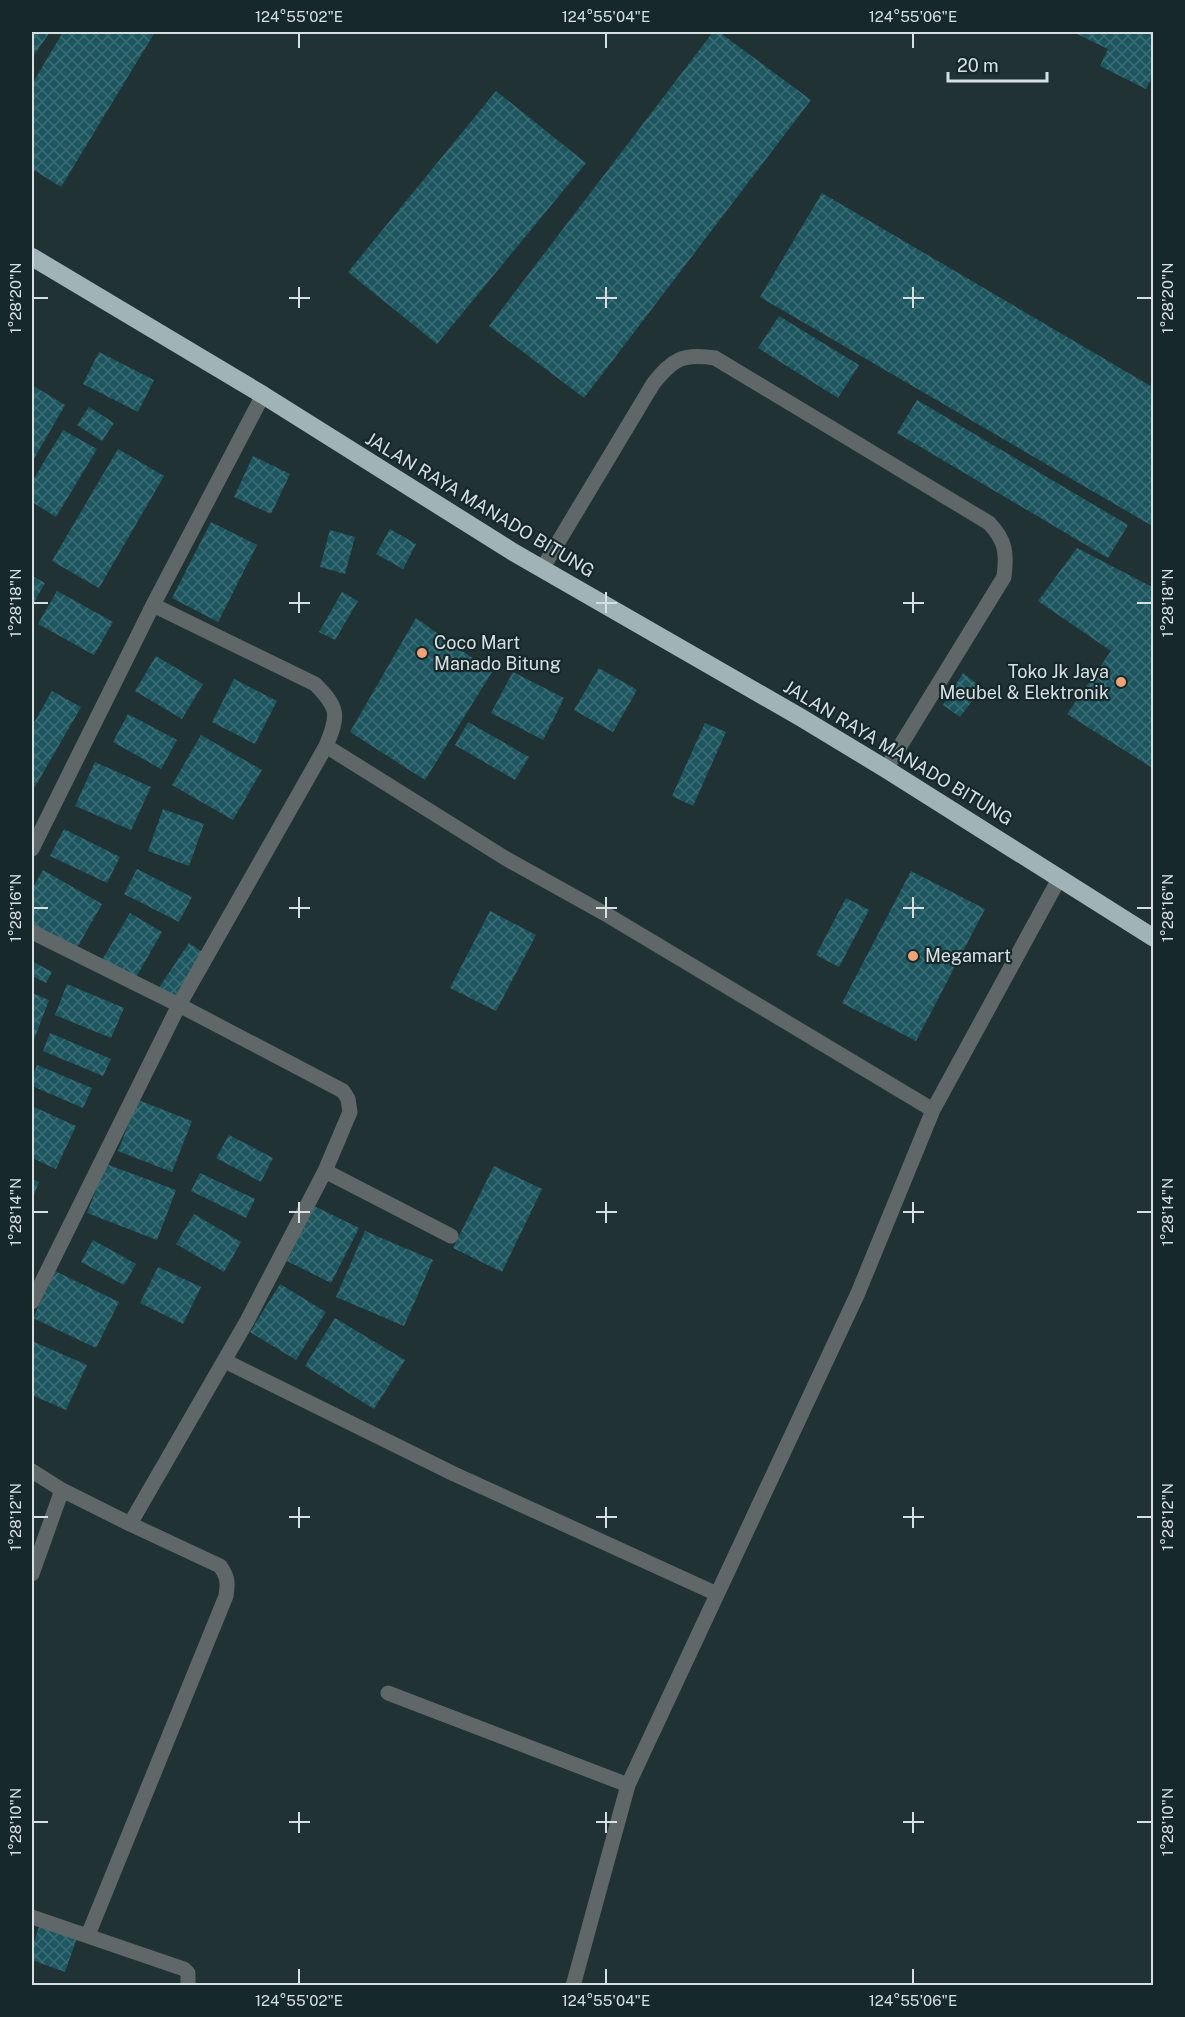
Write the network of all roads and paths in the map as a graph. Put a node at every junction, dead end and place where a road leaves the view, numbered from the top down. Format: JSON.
{"nodes":[{"id":1,"x":32,"y":257,"type":"edge"},
{"id":2,"x":263,"y":395,"type":"junction"},
{"id":3,"x":542,"y":568,"type":"junction"},
{"id":4,"x":153,"y":605,"type":"junction"},
{"id":5,"x":326,"y":746,"type":"junction"},
{"id":6,"x":886,"y":769,"type":"junction"},
{"id":7,"x":32,"y":849,"type":"edge"},
{"id":8,"x":1060,"y":878,"type":"junction"},
{"id":9,"x":32,"y":932,"type":"edge"},
{"id":10,"x":1154,"y":938,"type":"edge"},
{"id":11,"x":180,"y":1005,"type":"junction"},
{"id":12,"x":933,"y":1110,"type":"junction"},
{"id":13,"x":325,"y":1171,"type":"junction"},
{"id":14,"x":451,"y":1236,"type":"dead end"},
{"id":15,"x":32,"y":1302,"type":"edge"},
{"id":16,"x":225,"y":1361,"type":"junction"},
{"id":17,"x":32,"y":1472,"type":"edge"},
{"id":18,"x":62,"y":1490,"type":"junction"},
{"id":19,"x":130,"y":1524,"type":"junction"},
{"id":20,"x":32,"y":1574,"type":"edge"},
{"id":21,"x":717,"y":1594,"type":"junction"},
{"id":22,"x":388,"y":1694,"type":"dead end"},
{"id":23,"x":628,"y":1785,"type":"junction"},
{"id":24,"x":32,"y":1917,"type":"edge"},
{"id":25,"x":88,"y":1935,"type":"junction"},
{"id":26,"x":188,"y":1986,"type":"edge"},
{"id":27,"x":573,"y":1986,"type":"edge"}],
"edges":[{"from":1,"to":2,"type":"highway","name":"JALAN RAYA MANADO BITUNG"},
{"from":2,"to":3,"type":"highway","name":"JALAN RAYA MANADO BITUNG"},
{"from":2,"to":4,"type":"street"},
{"from":3,"to":6,"type":"highway","name":"JALAN RAYA MANADO BITUNG"},
{"from":3,"to":6,"type":"street"},
{"from":4,"to":5,"type":"street"},
{"from":4,"to":7,"type":"street"},
{"from":5,"to":11,"type":"street"},
{"from":5,"to":12,"type":"street"},
{"from":6,"to":8,"type":"highway","name":"JALAN RAYA MANADO BITUNG"},
{"from":8,"to":10,"type":"highway","name":"JALAN RAYA MANADO BITUNG"},
{"from":8,"to":12,"type":"street"},
{"from":9,"to":11,"type":"street"},
{"from":11,"to":13,"type":"street"},
{"from":11,"to":15,"type":"street"},
{"from":12,"to":21,"type":"street"},
{"from":13,"to":14,"type":"street"},
{"from":13,"to":16,"type":"street"},
{"from":16,"to":19,"type":"street"},
{"from":16,"to":21,"type":"street"},
{"from":17,"to":18,"type":"street"},
{"from":18,"to":19,"type":"street"},
{"from":18,"to":20,"type":"street"},
{"from":19,"to":25,"type":"street"},
{"from":21,"to":23,"type":"street"},
{"from":22,"to":23,"type":"street"},
{"from":23,"to":27,"type":"street"},
{"from":24,"to":25,"type":"street"},
{"from":25,"to":26,"type":"street"}]}
